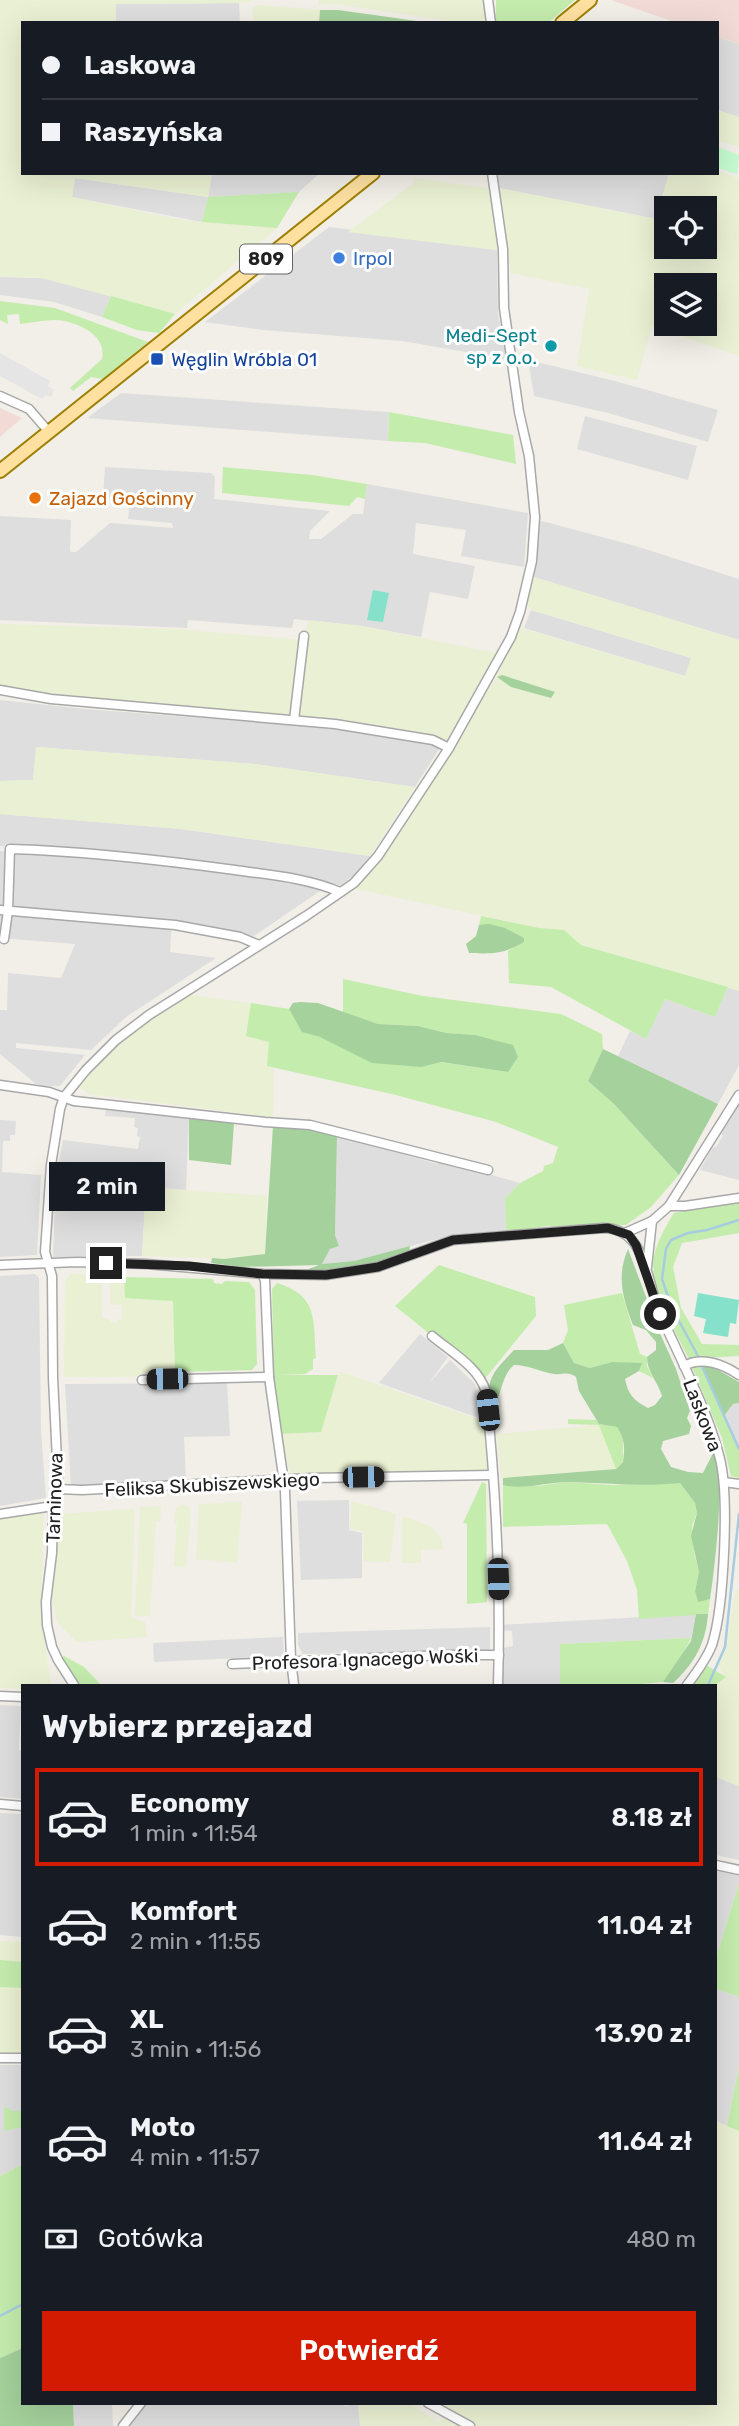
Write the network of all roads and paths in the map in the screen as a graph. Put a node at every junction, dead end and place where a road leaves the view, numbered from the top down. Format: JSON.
{"nodes":[{"id":1,"x":488,"y":0,"type":"edge"},
{"id":2,"x":590,"y":0,"type":"edge"},
{"id":3,"x":491,"y":21,"type":"edge"},
{"id":4,"x":564,"y":21,"type":"edge"},
{"id":5,"x":370,"y":175,"type":"edge"},
{"id":6,"x":492,"y":175,"type":"edge"},
{"id":7,"x":0,"y":396,"type":"edge"},
{"id":8,"x":49,"y":432,"type":"junction"},
{"id":9,"x":0,"y":471,"type":"edge"},
{"id":10,"x":304,"y":636,"type":"dead end"},
{"id":11,"x":0,"y":690,"type":"edge"},
{"id":12,"x":293,"y":720,"type":"junction"},
{"id":13,"x":449,"y":748,"type":"junction"},
{"id":14,"x":340,"y":892,"type":"junction"},
{"id":15,"x":4,"y":911,"type":"edge"},
{"id":16,"x":4,"y":939,"type":"dead end"},
{"id":17,"x":259,"y":944,"type":"junction"},
{"id":18,"x":0,"y":1085,"type":"edge"},
{"id":19,"x":739,"y":1095,"type":"edge"},
{"id":20,"x":64,"y":1097,"type":"junction"},
{"id":21,"x":488,"y":1170,"type":"dead end"},
{"id":22,"x":739,"y":1198,"type":"edge"},
{"id":23,"x":669,"y":1206,"type":"junction"},
{"id":24,"x":652,"y":1221,"type":"junction"},
{"id":25,"x":625,"y":1233,"type":"junction"},
{"id":26,"x":48,"y":1262,"type":"junction"},
{"id":27,"x":0,"y":1265,"type":"edge"},
{"id":28,"x":647,"y":1270,"type":"junction"},
{"id":29,"x":262,"y":1274,"type":"junction"},
{"id":30,"x":432,"y":1336,"type":"dead end"},
{"id":31,"x":684,"y":1366,"type":"junction"},
{"id":32,"x":739,"y":1375,"type":"edge"},
{"id":33,"x":269,"y":1377,"type":"junction"},
{"id":34,"x":142,"y":1380,"type":"dead end"},
{"id":35,"x":493,"y":1475,"type":"junction"},
{"id":36,"x":285,"y":1480,"type":"junction"},
{"id":37,"x":724,"y":1482,"type":"junction"},
{"id":38,"x":737,"y":1484,"type":"edge"},
{"id":39,"x":57,"y":1489,"type":"junction"},
{"id":40,"x":53,"y":1506,"type":"junction"},
{"id":41,"x":0,"y":1514,"type":"edge"},
{"id":42,"x":499,"y":1655,"type":"junction"},
{"id":43,"x":291,"y":1660,"type":"junction"},
{"id":44,"x":232,"y":1664,"type":"dead end"},
{"id":45,"x":73,"y":1684,"type":"edge"},
{"id":46,"x":294,"y":1684,"type":"edge"},
{"id":47,"x":498,"y":1684,"type":"edge"},
{"id":48,"x":688,"y":1684,"type":"edge"},
{"id":49,"x":0,"y":1696,"type":"edge"},
{"id":50,"x":21,"y":1697,"type":"edge"},
{"id":51,"x":0,"y":1804,"type":"edge"},
{"id":52,"x":21,"y":1806,"type":"edge"},
{"id":53,"x":717,"y":1865,"type":"edge"},
{"id":54,"x":739,"y":1870,"type":"edge"},
{"id":55,"x":0,"y":2058,"type":"edge"},
{"id":56,"x":21,"y":2058,"type":"edge"},
{"id":57,"x":139,"y":2405,"type":"edge"},
{"id":58,"x":432,"y":2405,"type":"edge"},
{"id":59,"x":123,"y":2426,"type":"edge"},
{"id":60,"x":470,"y":2426,"type":"edge"}],
"edges":[{"from":1,"to":3,"type":"street"},
{"from":2,"to":4,"type":"main road"},
{"from":5,"to":8,"type":"main road","number":"809"},
{"from":6,"to":13,"type":"street"},
{"from":7,"to":8,"type":"street"},
{"from":8,"to":9,"type":"main road","number":"809"},
{"from":10,"to":12,"type":"street"},
{"from":11,"to":12,"type":"street"},
{"from":12,"to":13,"type":"street"},
{"from":13,"to":14,"type":"street"},
{"from":14,"to":15,"type":"street"},
{"from":14,"to":17,"type":"street"},
{"from":15,"to":16,"type":"street"},
{"from":15,"to":17,"type":"street"},
{"from":17,"to":20,"type":"street"},
{"from":18,"to":20,"type":"street"},
{"from":19,"to":23,"type":"street"},
{"from":20,"to":21,"type":"street"},
{"from":20,"to":26,"type":"street","name":"Tarninowa"},
{"from":22,"to":23,"type":"street"},
{"from":23,"to":24,"type":"street"},
{"from":24,"to":25,"type":"street"},
{"from":24,"to":28,"type":"street","name":"Laskowa"},
{"from":25,"to":28,"type":"street","name":"Laskowa"},
{"from":25,"to":29,"type":"street"},
{"from":26,"to":27,"type":"street"},
{"from":26,"to":29,"type":"street"},
{"from":26,"to":39,"type":"street","name":"Tarninowa"},
{"from":28,"to":31,"type":"street","name":"Laskowa"},
{"from":29,"to":33,"type":"street"},
{"from":30,"to":35,"type":"street"},
{"from":31,"to":32,"type":"street"},
{"from":31,"to":37,"type":"street","name":"Laskowa"},
{"from":33,"to":34,"type":"street"},
{"from":33,"to":36,"type":"street"},
{"from":35,"to":36,"type":"street","name":"Feliksa Skubiszewskiego"},
{"from":35,"to":42,"type":"street"},
{"from":36,"to":39,"type":"street","name":"Feliksa Skubiszewskiego"},
{"from":36,"to":43,"type":"street"},
{"from":37,"to":38,"type":"street"},
{"from":37,"to":48,"type":"street","name":"Laskowa"},
{"from":39,"to":40,"type":"street","name":"Tarninowa"},
{"from":40,"to":41,"type":"street"},
{"from":40,"to":45,"type":"street","name":"Tarninowa"},
{"from":42,"to":43,"type":"street","name":"Profesora Ignacego Wośki"},
{"from":42,"to":47,"type":"street"},
{"from":43,"to":44,"type":"street","name":"Profesora Ignacego Wośki"},
{"from":43,"to":46,"type":"street"},
{"from":49,"to":50,"type":"street"},
{"from":51,"to":52,"type":"street"},
{"from":53,"to":54,"type":"street"},
{"from":55,"to":56,"type":"street"},
{"from":57,"to":59,"type":"street"},
{"from":58,"to":60,"type":"street"}]}
